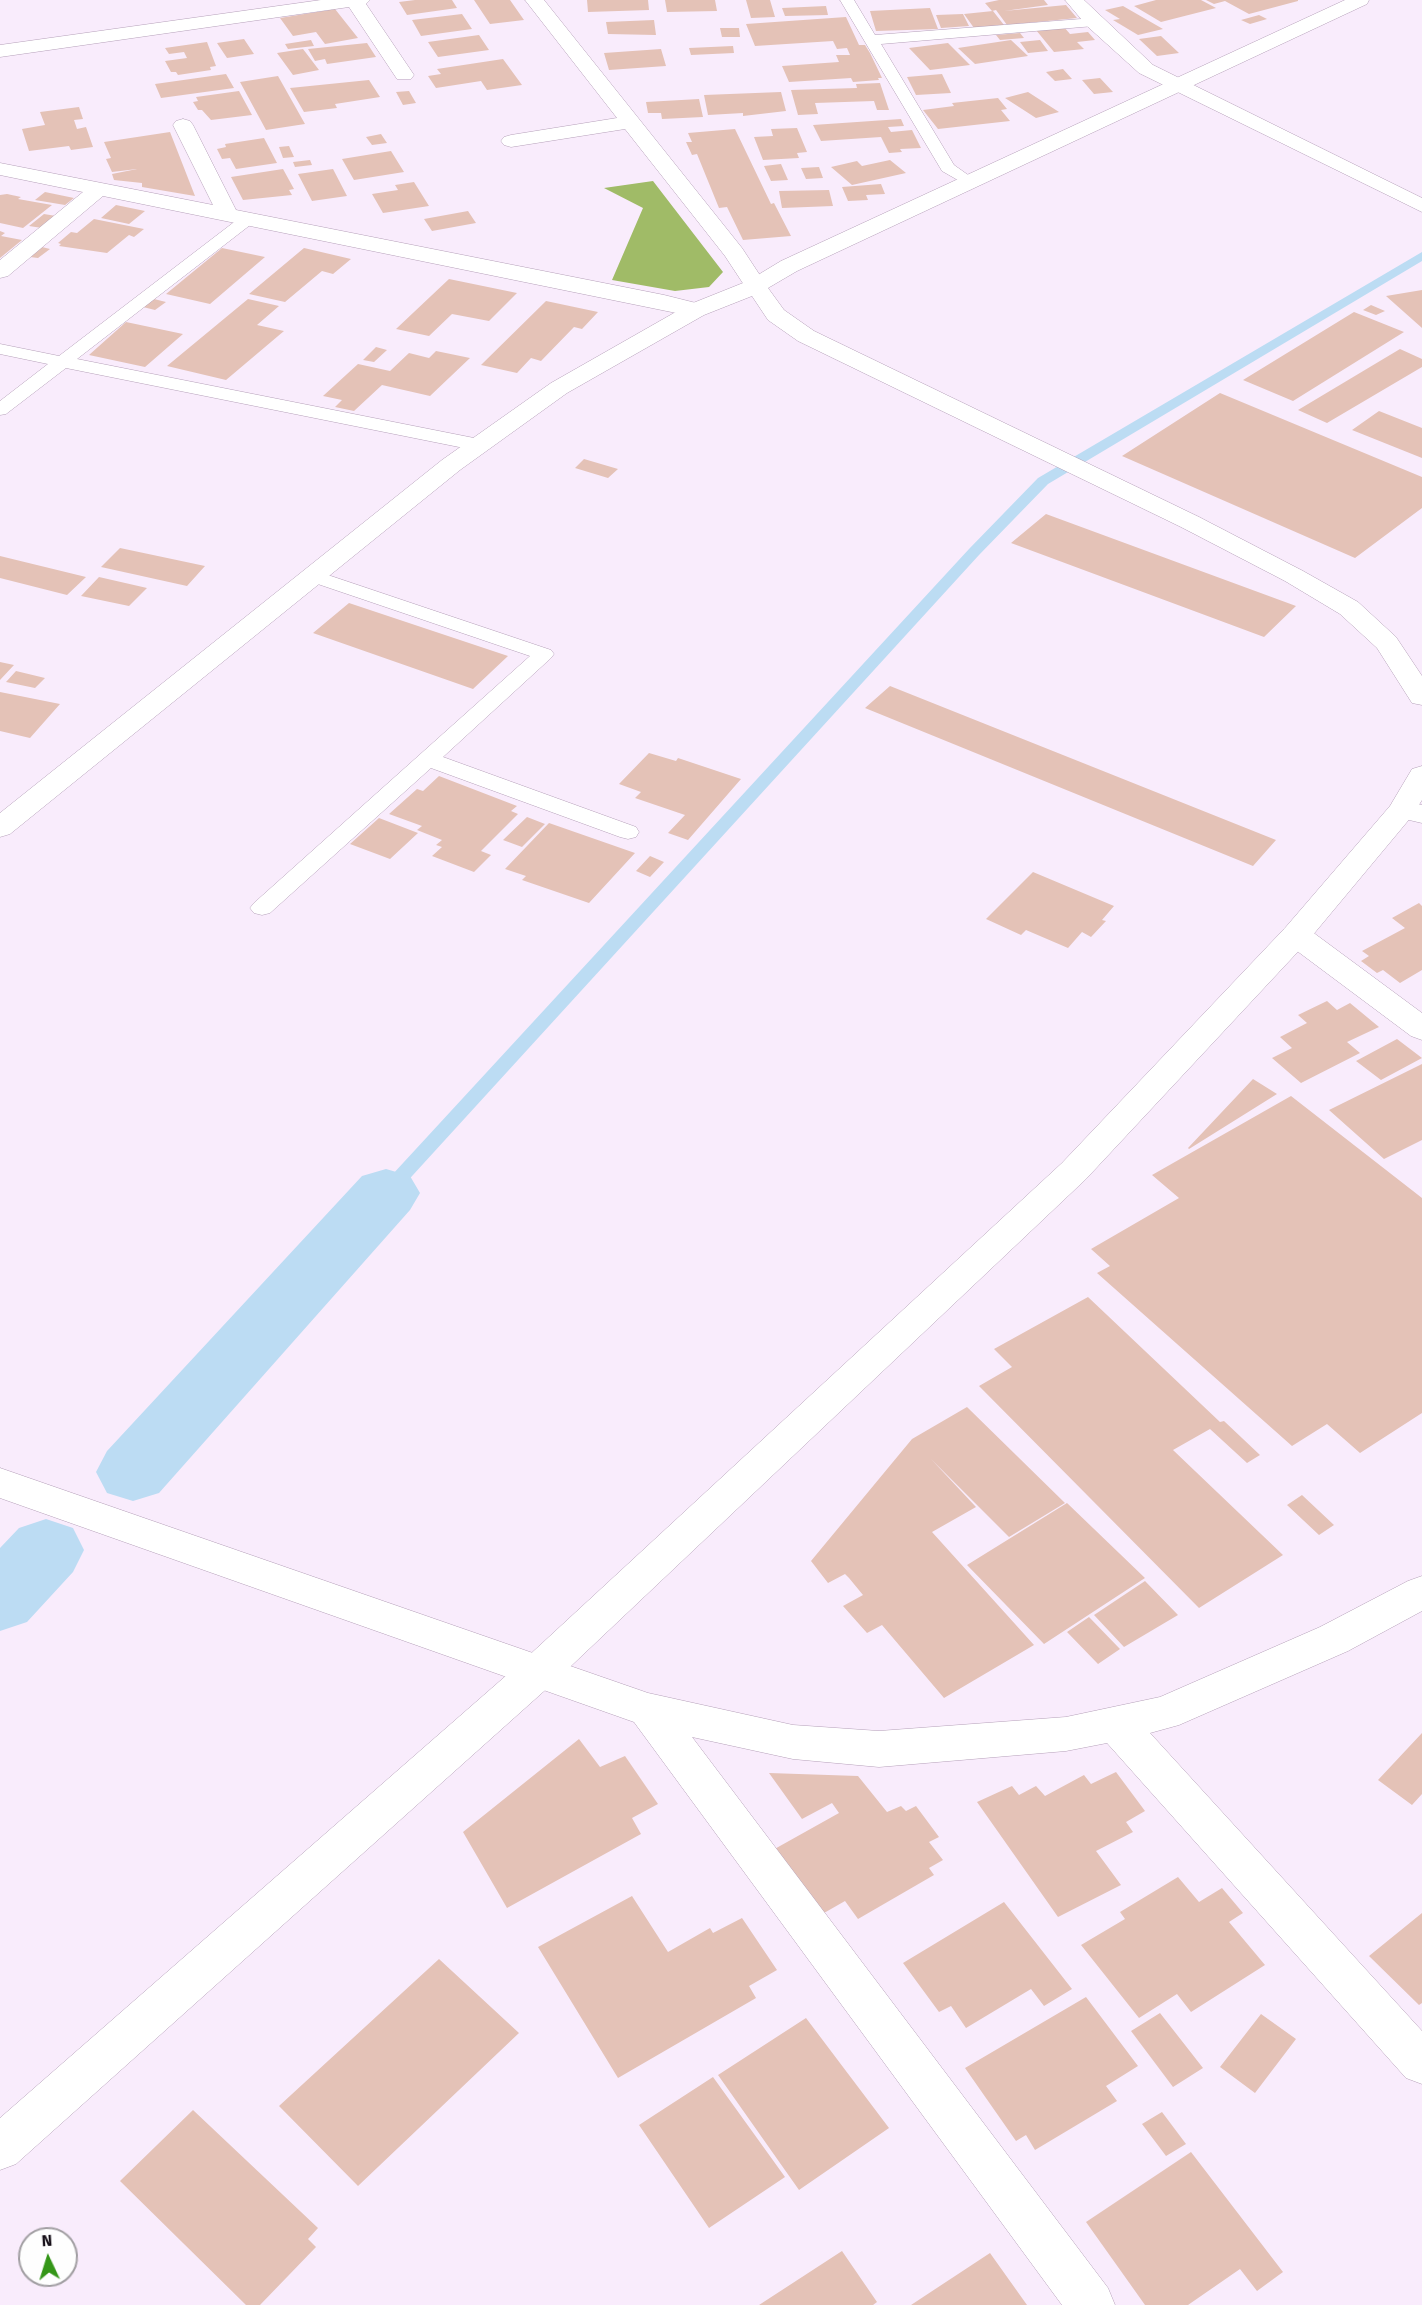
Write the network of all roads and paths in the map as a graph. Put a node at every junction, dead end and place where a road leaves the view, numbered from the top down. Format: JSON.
{"nodes":[{"id":1,"x":534,"y":0,"type":"edge"},
{"id":2,"x":847,"y":0,"type":"edge"},
{"id":3,"x":1074,"y":0,"type":"edge"},
{"id":4,"x":1360,"y":0,"type":"edge"},
{"id":5,"x":357,"y":1,"type":"edge"},
{"id":6,"x":275,"y":6,"type":"edge"},
{"id":7,"x":1094,"y":22,"type":"junction"},
{"id":8,"x":870,"y":40,"type":"junction"},
{"id":9,"x":0,"y":51,"type":"edge"},
{"id":10,"x":404,"y":75,"type":"dead end"},
{"id":11,"x":1180,"y":86,"type":"junction"},
{"id":12,"x":631,"y":123,"type":"junction"},
{"id":13,"x":183,"y":125,"type":"dead end"},
{"id":14,"x":512,"y":141,"type":"dead end"},
{"id":15,"x":0,"y":169,"type":"edge"},
{"id":16,"x":970,"y":182,"type":"junction"},
{"id":17,"x":99,"y":189,"type":"junction"},
{"id":18,"x":1422,"y":206,"type":"edge"},
{"id":19,"x":238,"y":217,"type":"junction"},
{"id":20,"x":0,"y":271,"type":"edge"},
{"id":21,"x":756,"y":286,"type":"junction"},
{"id":22,"x":696,"y":310,"type":"junction"},
{"id":23,"x":0,"y":349,"type":"edge"},
{"id":24,"x":62,"y":362,"type":"junction"},
{"id":25,"x":0,"y":410,"type":"edge"},
{"id":26,"x":479,"y":445,"type":"junction"},
{"id":27,"x":313,"y":576,"type":"junction"},
{"id":28,"x":1422,"y":698,"type":"edge"},
{"id":29,"x":428,"y":759,"type":"junction"},
{"id":30,"x":1422,"y":775,"type":"edge"},
{"id":31,"x":1412,"y":812,"type":"edge"},
{"id":32,"x":0,"y":828,"type":"edge"},
{"id":33,"x":627,"y":832,"type":"dead end"},
{"id":34,"x":262,"y":908,"type":"dead end"},
{"id":35,"x":1296,"y":935,"type":"junction"},
{"id":36,"x":1422,"y":1029,"type":"edge"},
{"id":37,"x":0,"y":1484,"type":"edge"},
{"id":38,"x":1422,"y":1593,"type":"edge"},
{"id":39,"x":538,"y":1672,"type":"junction"},
{"id":40,"x":648,"y":1710,"type":"junction"},
{"id":41,"x":1115,"y":1723,"type":"junction"},
{"id":42,"x":1422,"y":2063,"type":"edge"},
{"id":43,"x":0,"y":2148,"type":"edge"},
{"id":44,"x":1091,"y":2305,"type":"edge"}],
"edges":[{"from":1,"to":12,"type":"street"},
{"from":2,"to":8,"type":"lane"},
{"from":3,"to":7,"type":"street"},
{"from":4,"to":11,"type":"street"},
{"from":5,"to":6,"type":"street"},
{"from":5,"to":10,"type":"street"},
{"from":6,"to":9,"type":"street"},
{"from":7,"to":8,"type":"lane"},
{"from":7,"to":11,"type":"street"},
{"from":8,"to":16,"type":"lane"},
{"from":11,"to":16,"type":"street"},
{"from":11,"to":18,"type":"street"},
{"from":12,"to":14,"type":"street"},
{"from":12,"to":21,"type":"street"},
{"from":13,"to":19,"type":"street"},
{"from":15,"to":17,"type":"street"},
{"from":16,"to":21,"type":"street"},
{"from":17,"to":19,"type":"street"},
{"from":17,"to":20,"type":"street"},
{"from":19,"to":22,"type":"street"},
{"from":19,"to":24,"type":"lane"},
{"from":21,"to":22,"type":"street"},
{"from":21,"to":28,"type":"street"},
{"from":22,"to":26,"type":"street"},
{"from":23,"to":24,"type":"lane"},
{"from":24,"to":25,"type":"lane"},
{"from":24,"to":26,"type":"lane"},
{"from":26,"to":27,"type":"street"},
{"from":27,"to":29,"type":"lane"},
{"from":27,"to":32,"type":"street"},
{"from":29,"to":33,"type":"lane"},
{"from":29,"to":34,"type":"lane"},
{"from":30,"to":31,"type":"street"},
{"from":31,"to":35,"type":"street"},
{"from":35,"to":36,"type":"street"},
{"from":35,"to":39,"type":"street"},
{"from":37,"to":39,"type":"street"},
{"from":38,"to":41,"type":"street"},
{"from":39,"to":40,"type":"street"},
{"from":39,"to":43,"type":"street"},
{"from":40,"to":41,"type":"street"},
{"from":40,"to":44,"type":"street"},
{"from":41,"to":42,"type":"street"}]}
